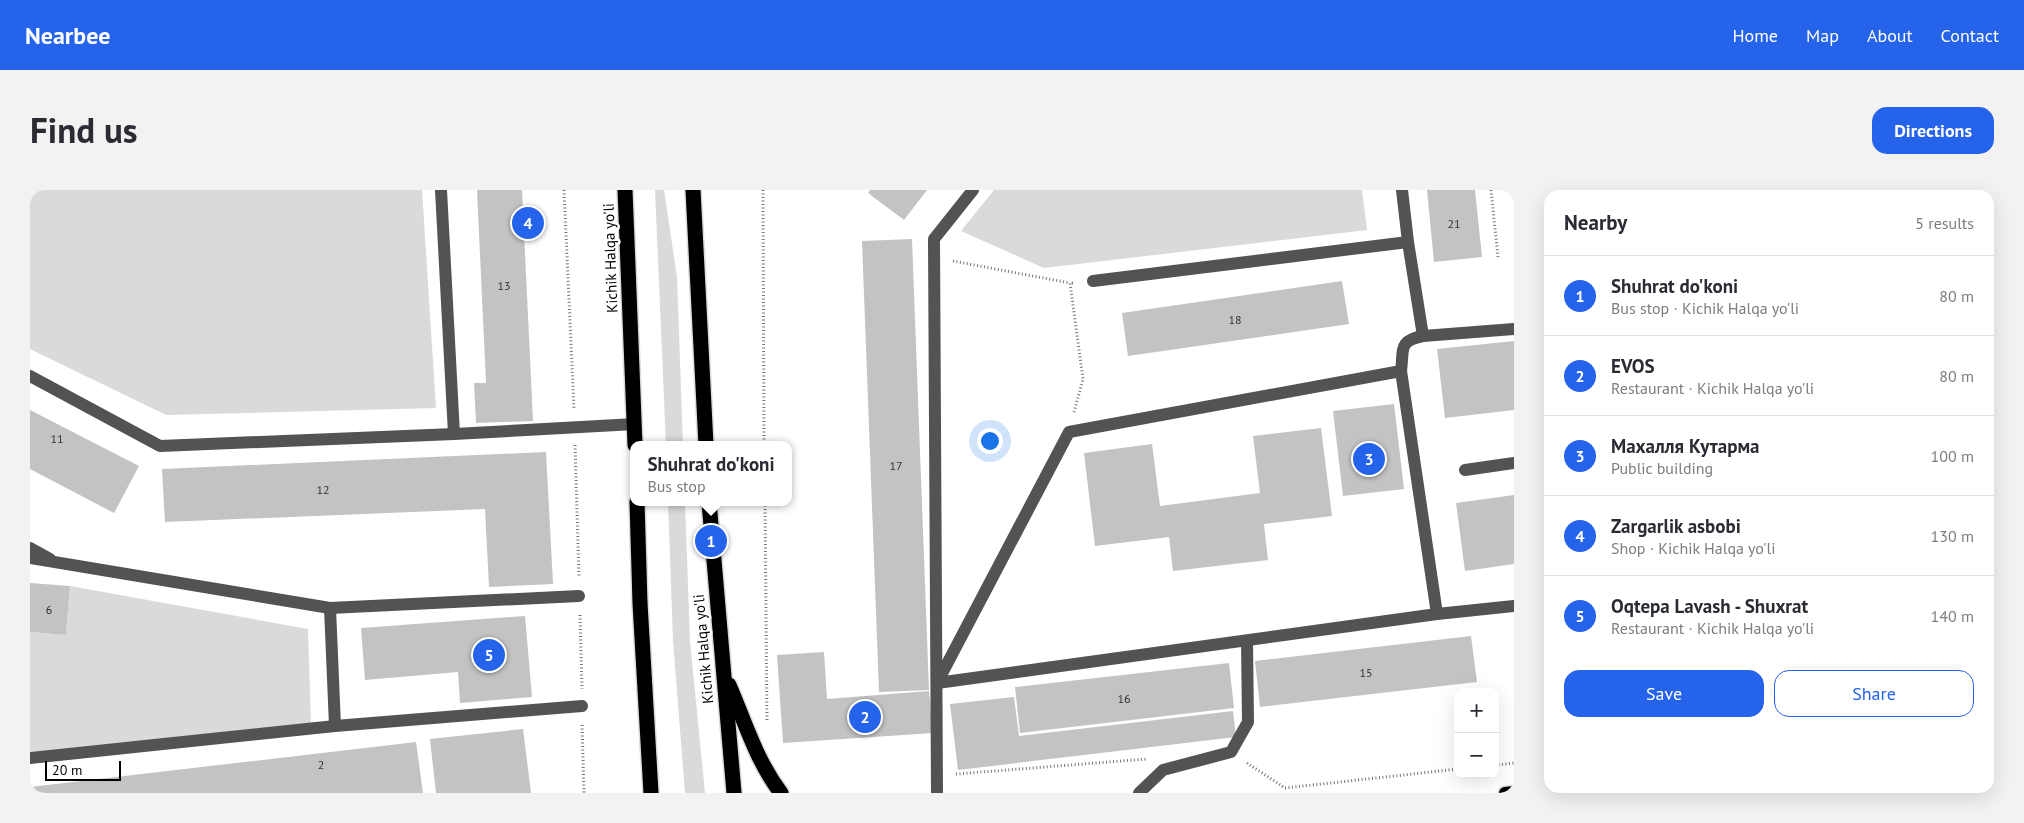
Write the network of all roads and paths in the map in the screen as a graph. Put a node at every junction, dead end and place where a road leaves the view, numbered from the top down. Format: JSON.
{"nodes":[{"id":1,"x":440,"y":190,"type":"edge"},
{"id":2,"x":564,"y":190,"type":"edge"},
{"id":3,"x":625,"y":190,"type":"edge"},
{"id":4,"x":684,"y":190,"type":"edge"},
{"id":5,"x":693,"y":190,"type":"edge"},
{"id":6,"x":762,"y":190,"type":"edge"},
{"id":7,"x":973,"y":190,"type":"edge"},
{"id":8,"x":1402,"y":190,"type":"edge"},
{"id":9,"x":1491,"y":190,"type":"edge"},
{"id":10,"x":1408,"y":242,"type":"junction"},
{"id":11,"x":1498,"y":256,"type":"dead end"},
{"id":12,"x":935,"y":257,"type":"junction"},
{"id":13,"x":697,"y":269,"type":"junction"},
{"id":14,"x":1093,"y":281,"type":"joint"},
{"id":15,"x":1070,"y":284,"type":"junction"},
{"id":16,"x":1514,"y":329,"type":"edge"},
{"id":17,"x":1423,"y":336,"type":"junction"},
{"id":18,"x":1402,"y":371,"type":"junction"},
{"id":19,"x":30,"y":376,"type":"edge"},
{"id":20,"x":635,"y":424,"type":"junction"},
{"id":21,"x":575,"y":428,"type":"junction"},
{"id":22,"x":1069,"y":432,"type":"junction"},
{"id":23,"x":454,"y":434,"type":"junction"},
{"id":24,"x":635,"y":441,"type":"edge"},
{"id":25,"x":706,"y":441,"type":"edge"},
{"id":26,"x":764,"y":441,"type":"edge"},
{"id":27,"x":1514,"y":463,"type":"edge"},
{"id":28,"x":1465,"y":470,"type":"dead end"},
{"id":29,"x":637,"y":506,"type":"edge"},
{"id":30,"x":709,"y":506,"type":"edge"},
{"id":31,"x":765,"y":506,"type":"edge"},
{"id":32,"x":30,"y":548,"type":"edge"},
{"id":33,"x":30,"y":558,"type":"edge"},
{"id":34,"x":58,"y":563,"type":"junction"},
{"id":35,"x":579,"y":596,"type":"junction"},
{"id":36,"x":1514,"y":606,"type":"edge"},
{"id":37,"x":330,"y":608,"type":"junction"},
{"id":38,"x":1437,"y":614,"type":"junction"},
{"id":39,"x":1247,"y":641,"type":"junction"},
{"id":40,"x":723,"y":672,"type":"junction"},
{"id":41,"x":937,"y":683,"type":"junction"},
{"id":42,"x":582,"y":706,"type":"junction"},
{"id":43,"x":335,"y":726,"type":"junction"},
{"id":44,"x":768,"y":726,"type":"dead end"},
{"id":45,"x":30,"y":758,"type":"edge"},
{"id":46,"x":1514,"y":763,"type":"edge"},
{"id":47,"x":1499,"y":765,"type":"edge"},
{"id":48,"x":1514,"y":792,"type":"edge"},
{"id":49,"x":584,"y":793,"type":"edge"},
{"id":50,"x":651,"y":793,"type":"edge"},
{"id":51,"x":734,"y":793,"type":"edge"},
{"id":52,"x":781,"y":793,"type":"edge"},
{"id":53,"x":938,"y":793,"type":"edge"},
{"id":54,"x":1139,"y":793,"type":"edge"},
{"id":55,"x":1505,"y":793,"type":"edge"}],
"edges":[{"from":1,"to":23,"type":"lane"},
{"from":2,"to":21,"type":"path"},
{"from":3,"to":20,"type":"highway","name":"Kichik Halqa yo'li"},
{"from":4,"to":13,"type":"highway"},
{"from":5,"to":13,"type":"highway"},
{"from":6,"to":26,"type":"path"},
{"from":7,"to":12,"type":"lane"},
{"from":8,"to":10,"type":"lane"},
{"from":9,"to":11,"type":"path"},
{"from":10,"to":14,"type":"lane"},
{"from":10,"to":17,"type":"lane"},
{"from":12,"to":15,"type":"path"},
{"from":12,"to":41,"type":"lane"},
{"from":13,"to":25,"type":"highway"},
{"from":14,"to":15,"type":"path"},
{"from":15,"to":22,"type":"path"},
{"from":16,"to":17,"type":"lane"},
{"from":17,"to":18,"type":"lane"},
{"from":18,"to":22,"type":"lane"},
{"from":18,"to":38,"type":"lane"},
{"from":19,"to":23,"type":"lane"},
{"from":20,"to":21,"type":"lane"},
{"from":20,"to":24,"type":"highway","name":"Kichik Halqa yo'li"},
{"from":21,"to":23,"type":"lane"},
{"from":21,"to":35,"type":"path"},
{"from":22,"to":41,"type":"lane"},
{"from":27,"to":28,"type":"lane"},
{"from":29,"to":50,"type":"highway"},
{"from":30,"to":40,"type":"highway","name":"Kichik Halqa yo'li"},
{"from":31,"to":44,"type":"path"},
{"from":32,"to":34,"type":"lane"},
{"from":33,"to":34,"type":"lane"},
{"from":34,"to":37,"type":"lane"},
{"from":35,"to":37,"type":"lane"},
{"from":35,"to":42,"type":"path"},
{"from":36,"to":38,"type":"lane"},
{"from":37,"to":43,"type":"lane"},
{"from":38,"to":39,"type":"lane"},
{"from":39,"to":41,"type":"lane"},
{"from":39,"to":54,"type":"lane"},
{"from":40,"to":51,"type":"highway","name":"Kichik Halqa yo'li"},
{"from":40,"to":52,"type":"highway"},
{"from":41,"to":53,"type":"lane"},
{"from":42,"to":43,"type":"lane"},
{"from":42,"to":49,"type":"path"},
{"from":43,"to":45,"type":"lane"},
{"from":46,"to":47,"type":"path"},
{"from":48,"to":55,"type":"main road"}]}
